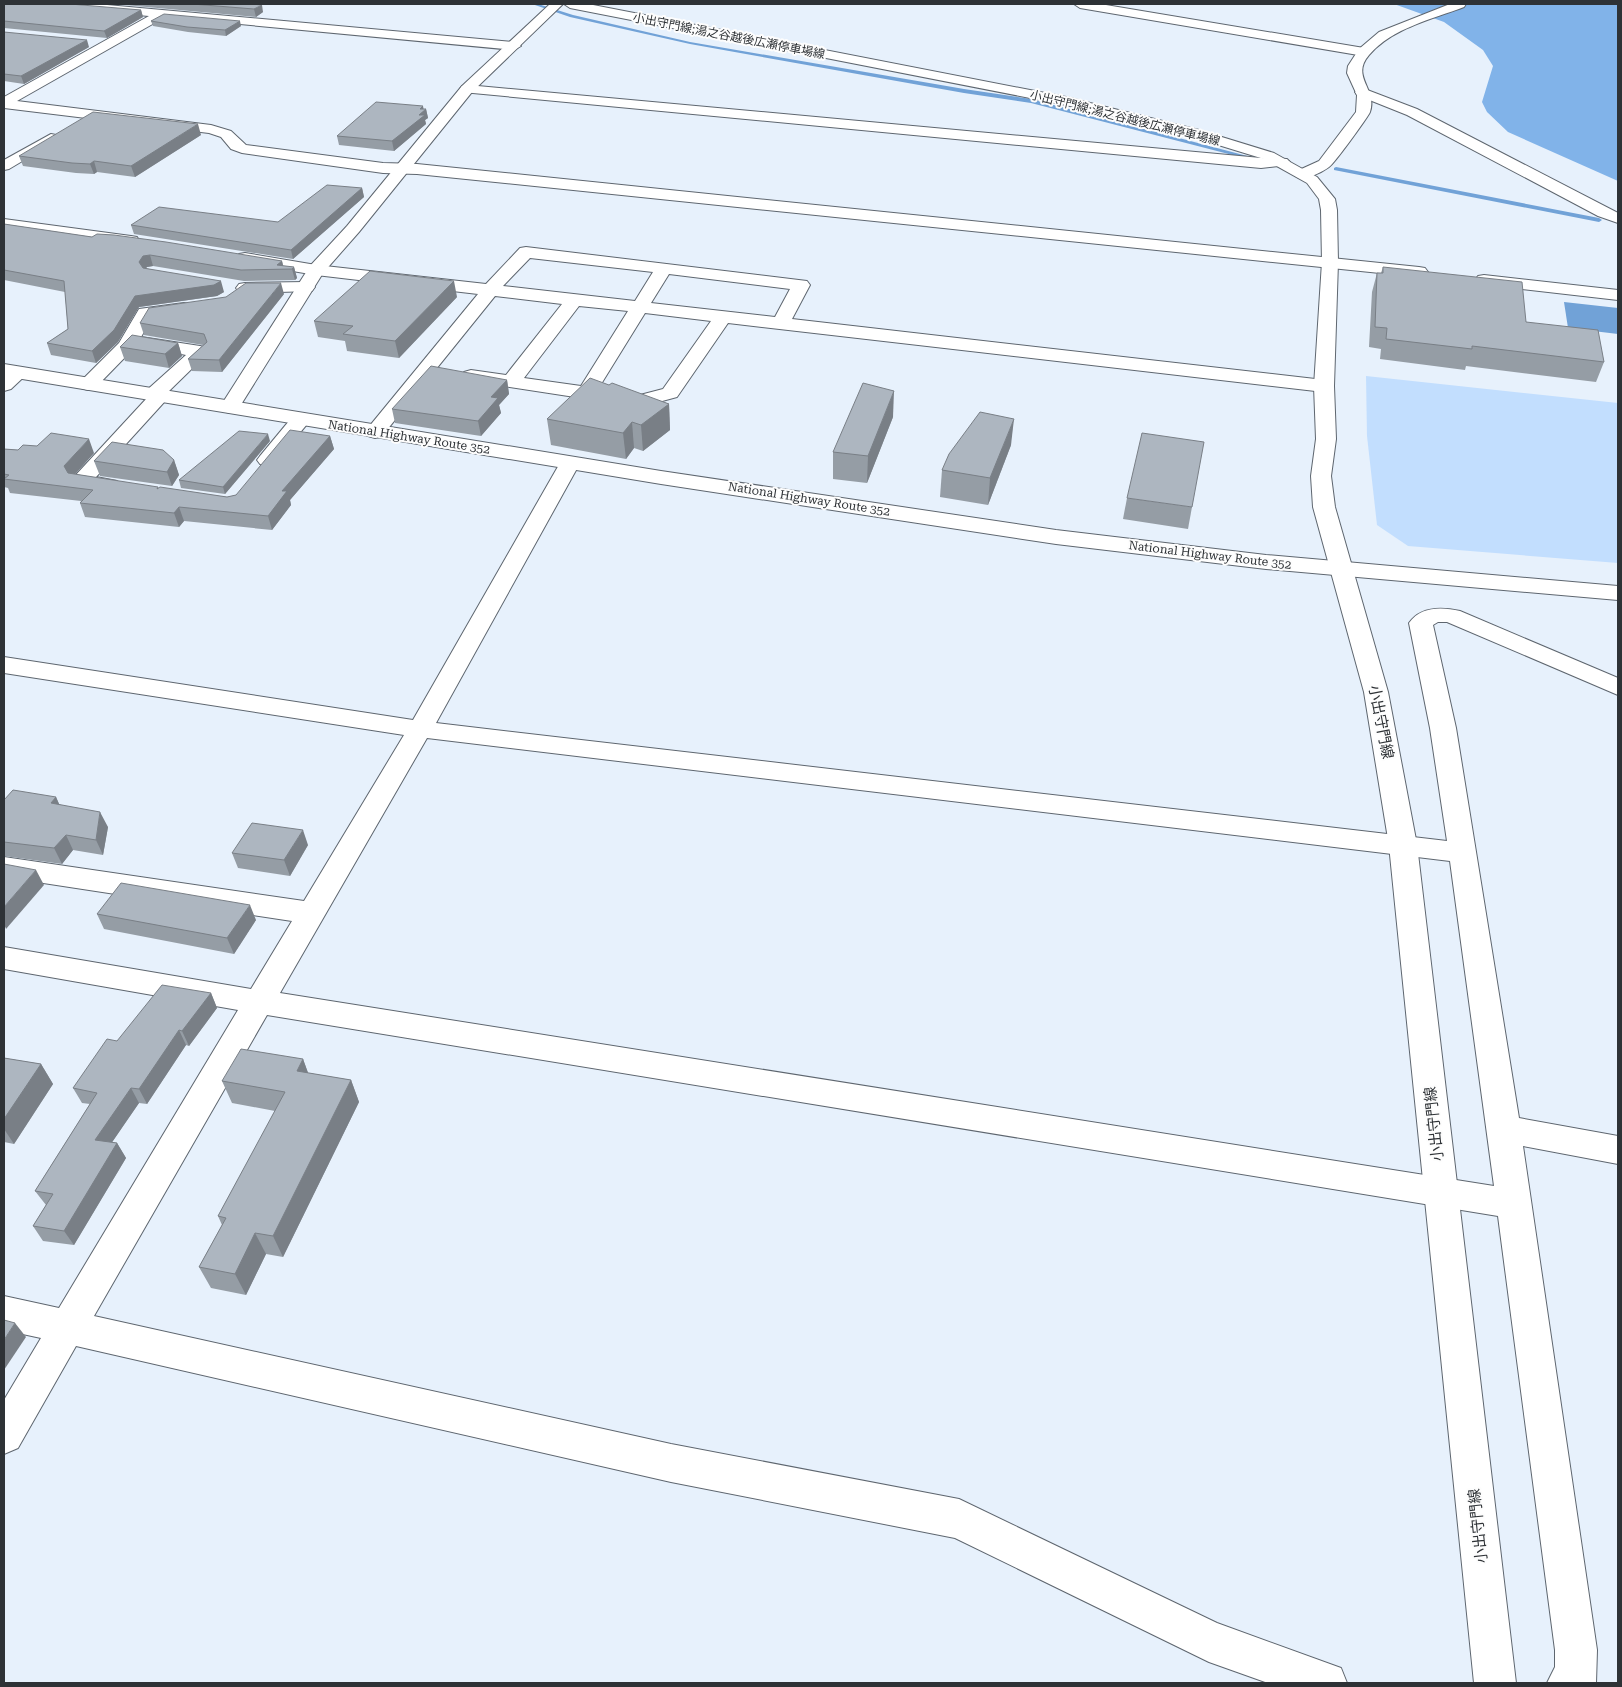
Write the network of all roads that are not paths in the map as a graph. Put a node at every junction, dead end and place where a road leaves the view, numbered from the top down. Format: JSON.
{"nodes":[{"id":1,"x":59,"y":4,"type":"edge"},
{"id":2,"x":557,"y":4,"type":"edge"},
{"id":3,"x":570,"y":4,"type":"edge"},
{"id":4,"x":1080,"y":4,"type":"edge"},
{"id":5,"x":1460,"y":4,"type":"edge"},
{"id":6,"x":136,"y":7,"type":"edge"},
{"id":7,"x":160,"y":14,"type":"junction"},
{"id":8,"x":90,"y":42,"type":"edge"},
{"id":9,"x":109,"y":44,"type":"junction"},
{"id":10,"x":514,"y":46,"type":"junction"},
{"id":11,"x":1364,"y":52,"type":"junction"},
{"id":12,"x":467,"y":89,"type":"junction"},
{"id":13,"x":1362,"y":92,"type":"junction"},
{"id":14,"x":4,"y":104,"type":"edge"},
{"id":15,"x":88,"y":116,"type":"junction"},
{"id":16,"x":1282,"y":162,"type":"junction"},
{"id":17,"x":4,"y":166,"type":"edge"},
{"id":18,"x":402,"y":168,"type":"junction"},
{"id":19,"x":1302,"y":174,"type":"junction"},
{"id":20,"x":1618,"y":218,"type":"edge"},
{"id":21,"x":4,"y":224,"type":"edge"},
{"id":22,"x":150,"y":243,"type":"edge"},
{"id":23,"x":228,"y":256,"type":"edge"},
{"id":24,"x":1330,"y":262,"type":"junction"},
{"id":25,"x":664,"y":269,"type":"junction"},
{"id":26,"x":316,"y":270,"type":"junction"},
{"id":27,"x":1434,"y":274,"type":"edge"},
{"id":28,"x":1472,"y":278,"type":"edge"},
{"id":29,"x":306,"y":287,"type":"junction"},
{"id":30,"x":491,"y":289,"type":"junction"},
{"id":31,"x":234,"y":290,"type":"edge"},
{"id":32,"x":1618,"y":295,"type":"edge"},
{"id":33,"x":575,"y":299,"type":"junction"},
{"id":34,"x":722,"y":301,"type":"junction"},
{"id":35,"x":204,"y":305,"type":"edge"},
{"id":36,"x":639,"y":307,"type":"junction"},
{"id":37,"x":780,"y":324,"type":"junction"},
{"id":38,"x":130,"y":340,"type":"junction"},
{"id":39,"x":425,"y":370,"type":"junction"},
{"id":40,"x":9,"y":376,"type":"edge"},
{"id":41,"x":511,"y":382,"type":"junction"},
{"id":42,"x":88,"y":384,"type":"junction"},
{"id":43,"x":1324,"y":386,"type":"junction"},
{"id":44,"x":586,"y":393,"type":"junction"},
{"id":45,"x":157,"y":395,"type":"junction"},
{"id":46,"x":230,"y":407,"type":"junction"},
{"id":47,"x":301,"y":419,"type":"junction"},
{"id":48,"x":375,"y":432,"type":"junction"},
{"id":49,"x":570,"y":463,"type":"junction"},
{"id":50,"x":256,"y":472,"type":"edge"},
{"id":51,"x":128,"y":488,"type":"edge"},
{"id":52,"x":1340,"y":570,"type":"junction"},
{"id":53,"x":1618,"y":593,"type":"edge"},
{"id":54,"x":4,"y":665,"type":"edge"},
{"id":55,"x":1618,"y":687,"type":"edge"},
{"id":56,"x":420,"y":729,"type":"junction"},
{"id":57,"x":1403,"y":846,"type":"junction"},
{"id":58,"x":1463,"y":853,"type":"junction"},
{"id":59,"x":4,"y":867,"type":"edge"},
{"id":60,"x":311,"y":913,"type":"junction"},
{"id":61,"x":4,"y":958,"type":"edge"},
{"id":62,"x":259,"y":1002,"type":"junction"},
{"id":63,"x":1504,"y":1129,"type":"junction"},
{"id":64,"x":1618,"y":1150,"type":"edge"},
{"id":65,"x":1441,"y":1194,"type":"junction"},
{"id":66,"x":1513,"y":1204,"type":"junction"},
{"id":67,"x":4,"y":1313,"type":"edge"},
{"id":68,"x":67,"y":1328,"type":"junction"},
{"id":69,"x":4,"y":1435,"type":"edge"},
{"id":70,"x":1326,"y":1683,"type":"edge"},
{"id":71,"x":1495,"y":1683,"type":"edge"},
{"id":72,"x":1568,"y":1683,"type":"edge"}],
"edges":[{"from":1,"to":6,"type":"main road"},
{"from":2,"to":10,"type":"main road"},
{"from":3,"to":16,"type":"main road","name":"小出守門線;湯之谷越後広瀬停車場線"},
{"from":4,"to":11,"type":"main road"},
{"from":5,"to":11,"type":"main road"},
{"from":6,"to":7,"type":"main road"},
{"from":7,"to":9,"type":"main road"},
{"from":7,"to":10,"type":"main road"},
{"from":8,"to":9,"type":"main road"},
{"from":9,"to":14,"type":"main road"},
{"from":10,"to":12,"type":"main road"},
{"from":11,"to":13,"type":"main road"},
{"from":12,"to":16,"type":"main road"},
{"from":12,"to":18,"type":"main road"},
{"from":13,"to":19,"type":"main road"},
{"from":13,"to":20,"type":"main road"},
{"from":14,"to":15,"type":"main road"},
{"from":15,"to":17,"type":"main road"},
{"from":15,"to":18,"type":"main road"},
{"from":16,"to":19,"type":"main road","name":"小出守門線;湯之谷越後広瀬停車場線"},
{"from":18,"to":24,"type":"main road"},
{"from":18,"to":26,"type":"main road"},
{"from":19,"to":24,"type":"main road","name":"小出守門線;湯之谷越後広瀬停車場線"},
{"from":21,"to":22,"type":"main road"},
{"from":23,"to":26,"type":"main road"},
{"from":24,"to":27,"type":"main road"},
{"from":24,"to":43,"type":"main road","name":"小出守門線;湯之谷越後広瀬停車場線"},
{"from":25,"to":30,"type":"main road"},
{"from":25,"to":34,"type":"main road"},
{"from":25,"to":36,"type":"main road"},
{"from":26,"to":29,"type":"main road"},
{"from":26,"to":30,"type":"main road"},
{"from":28,"to":32,"type":"main road"},
{"from":29,"to":31,"type":"main road"},
{"from":29,"to":46,"type":"main road"},
{"from":30,"to":33,"type":"main road"},
{"from":30,"to":39,"type":"main road"},
{"from":33,"to":36,"type":"main road"},
{"from":33,"to":41,"type":"main road"},
{"from":34,"to":36,"type":"main road"},
{"from":34,"to":37,"type":"main road"},
{"from":34,"to":37,"type":"main road"},
{"from":34,"to":44,"type":"main road"},
{"from":35,"to":38,"type":"main road"},
{"from":36,"to":44,"type":"main road"},
{"from":37,"to":43,"type":"main road"},
{"from":38,"to":42,"type":"main road"},
{"from":38,"to":45,"type":"main road"},
{"from":39,"to":41,"type":"main road"},
{"from":39,"to":48,"type":"main road"},
{"from":40,"to":42,"type":"main road","name":"National Highway Route 352"},
{"from":41,"to":44,"type":"main road"},
{"from":42,"to":45,"type":"main road","name":"National Highway Route 352"},
{"from":43,"to":52,"type":"main road","name":"小出守門線;湯之谷越後広瀬停車場線"},
{"from":45,"to":46,"type":"main road","name":"National Highway Route 352"},
{"from":45,"to":51,"type":"main road"},
{"from":46,"to":47,"type":"main road","name":"National Highway Route 352"},
{"from":47,"to":48,"type":"main road","name":"National Highway Route 352"},
{"from":47,"to":50,"type":"main road"},
{"from":48,"to":49,"type":"main road","name":"National Highway Route 352"},
{"from":49,"to":52,"type":"main road","name":"National Highway Route 352"},
{"from":49,"to":56,"type":"main road"},
{"from":52,"to":53,"type":"main road","name":"National Highway Route 352"},
{"from":52,"to":57,"type":"main road","name":"小出守門線"},
{"from":54,"to":56,"type":"main road"},
{"from":55,"to":58,"type":"main road"},
{"from":56,"to":57,"type":"main road"},
{"from":56,"to":60,"type":"main road"},
{"from":57,"to":58,"type":"main road"},
{"from":57,"to":65,"type":"main road","name":"小出守門線"},
{"from":58,"to":63,"type":"main road"},
{"from":59,"to":60,"type":"main road"},
{"from":60,"to":62,"type":"main road"},
{"from":61,"to":62,"type":"main road"},
{"from":62,"to":65,"type":"main road"},
{"from":62,"to":68,"type":"main road"},
{"from":63,"to":64,"type":"main road"},
{"from":63,"to":66,"type":"main road"},
{"from":65,"to":66,"type":"main road"},
{"from":65,"to":71,"type":"main road","name":"小出守門線"},
{"from":66,"to":72,"type":"main road"},
{"from":67,"to":68,"type":"main road"},
{"from":68,"to":69,"type":"main road"},
{"from":68,"to":70,"type":"main road"}]}
